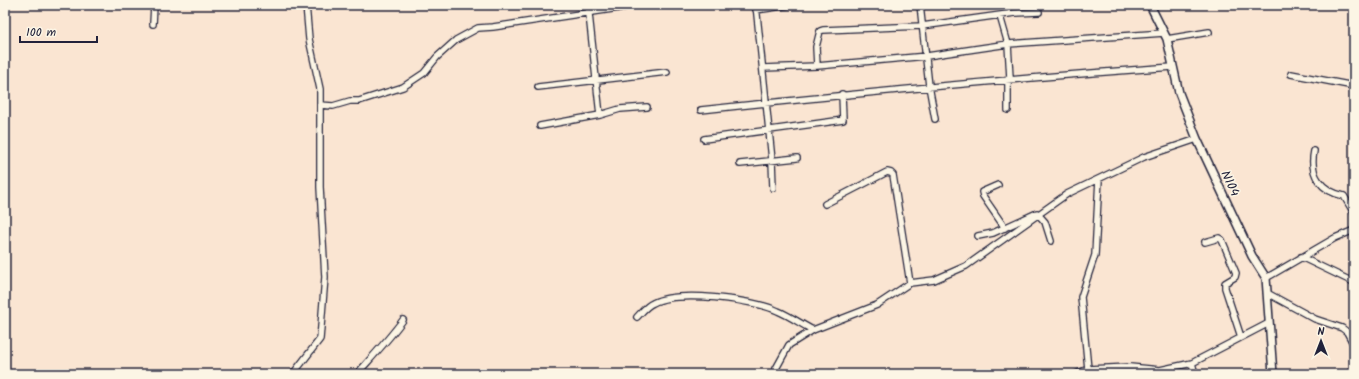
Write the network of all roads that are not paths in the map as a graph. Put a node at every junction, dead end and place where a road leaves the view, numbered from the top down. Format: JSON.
{"nodes":[{"id":1,"x":154,"y":5,"type":"edge"},
{"id":2,"x":306,"y":5,"type":"edge"},
{"id":3,"x":588,"y":5,"type":"edge"},
{"id":4,"x":639,"y":5,"type":"edge"},
{"id":5,"x":790,"y":5,"type":"edge"},
{"id":6,"x":920,"y":5,"type":"edge"},
{"id":7,"x":1150,"y":5,"type":"edge"},
{"id":8,"x":756,"y":8,"type":"edge"},
{"id":9,"x":1039,"y":12,"type":"dead end"},
{"id":10,"x":589,"y":13,"type":"junction"},
{"id":11,"x":1000,"y":16,"type":"junction"},
{"id":12,"x":153,"y":24,"type":"dead end"},
{"id":13,"x":922,"y":26,"type":"junction"},
{"id":14,"x":1209,"y":32,"type":"dead end"},
{"id":15,"x":1166,"y":36,"type":"junction"},
{"id":16,"x":1008,"y":44,"type":"junction"},
{"id":17,"x":927,"y":56,"type":"junction"},
{"id":18,"x":817,"y":66,"type":"junction"},
{"id":19,"x":1173,"y":67,"type":"junction"},
{"id":20,"x":763,"y":68,"type":"junction"},
{"id":21,"x":667,"y":72,"type":"dead end"},
{"id":22,"x":1292,"y":74,"type":"dead end"},
{"id":23,"x":1009,"y":78,"type":"junction"},
{"id":24,"x":596,"y":80,"type":"junction"},
{"id":25,"x":929,"y":86,"type":"junction"},
{"id":26,"x":1354,"y":86,"type":"edge"},
{"id":27,"x":538,"y":87,"type":"dead end"},
{"id":28,"x":842,"y":94,"type":"junction"},
{"id":29,"x":765,"y":103,"type":"junction"},
{"id":30,"x":320,"y":105,"type":"junction"},
{"id":31,"x":647,"y":107,"type":"dead end"},
{"id":32,"x":701,"y":110,"type":"dead end"},
{"id":33,"x":1008,"y":110,"type":"dead end"},
{"id":34,"x":600,"y":115,"type":"junction"},
{"id":35,"x":935,"y":119,"type":"dead end"},
{"id":36,"x":540,"y":126,"type":"dead end"},
{"id":37,"x":769,"y":130,"type":"junction"},
{"id":38,"x":704,"y":139,"type":"dead end"},
{"id":39,"x":1197,"y":139,"type":"junction"},
{"id":40,"x":1314,"y":152,"type":"dead end"},
{"id":41,"x":797,"y":158,"type":"dead end"},
{"id":42,"x":772,"y":160,"type":"junction"},
{"id":43,"x":740,"y":164,"type":"dead end"},
{"id":44,"x":1099,"y":179,"type":"junction"},
{"id":45,"x":998,"y":185,"type":"dead end"},
{"id":46,"x":773,"y":188,"type":"dead end"},
{"id":47,"x":825,"y":204,"type":"dead end"},
{"id":48,"x":1354,"y":213,"type":"edge"},
{"id":49,"x":1039,"y":214,"type":"junction"},
{"id":50,"x":1005,"y":228,"type":"junction"},
{"id":51,"x":1354,"y":230,"type":"edge"},
{"id":52,"x":978,"y":236,"type":"dead end"},
{"id":53,"x":1051,"y":242,"type":"dead end"},
{"id":54,"x":1205,"y":242,"type":"dead end"},
{"id":55,"x":1301,"y":256,"type":"junction"},
{"id":56,"x":1266,"y":278,"type":"junction"},
{"id":57,"x":1351,"y":281,"type":"dead end"},
{"id":58,"x":910,"y":283,"type":"junction"},
{"id":59,"x":1266,"y":293,"type":"junction"},
{"id":60,"x":637,"y":317,"type":"dead end"},
{"id":61,"x":404,"y":320,"type":"dead end"},
{"id":62,"x":1269,"y":323,"type":"junction"},
{"id":63,"x":813,"y":330,"type":"junction"},
{"id":64,"x":1241,"y":337,"type":"junction"},
{"id":65,"x":1354,"y":345,"type":"edge"},
{"id":66,"x":1192,"y":363,"type":"junction"},
{"id":67,"x":1088,"y":369,"type":"junction"},
{"id":68,"x":1159,"y":372,"type":"edge"},
{"id":69,"x":293,"y":374,"type":"edge"},
{"id":70,"x":358,"y":374,"type":"edge"},
{"id":71,"x":774,"y":374,"type":"edge"},
{"id":72,"x":1076,"y":374,"type":"edge"},
{"id":73,"x":1195,"y":374,"type":"edge"},
{"id":74,"x":1273,"y":374,"type":"edge"}],
"edges":[{"from":1,"to":12,"type":"street"},
{"from":2,"to":30,"type":"street"},
{"from":3,"to":10,"type":"street"},
{"from":4,"to":10,"type":"street"},
{"from":5,"to":8,"type":"street"},
{"from":6,"to":13,"type":"street"},
{"from":7,"to":15,"type":"street","name":"N104","number":"N104"},
{"from":8,"to":20,"type":"street"},
{"from":9,"to":11,"type":"street"},
{"from":10,"to":24,"type":"street"},
{"from":10,"to":30,"type":"street"},
{"from":11,"to":13,"type":"street"},
{"from":11,"to":16,"type":"street"},
{"from":13,"to":17,"type":"street"},
{"from":13,"to":18,"type":"street"},
{"from":14,"to":15,"type":"street"},
{"from":15,"to":16,"type":"street"},
{"from":15,"to":19,"type":"street","name":"N104","number":"N104"},
{"from":16,"to":17,"type":"street"},
{"from":16,"to":23,"type":"street"},
{"from":17,"to":18,"type":"street"},
{"from":17,"to":25,"type":"street"},
{"from":18,"to":20,"type":"street"},
{"from":19,"to":23,"type":"street"},
{"from":19,"to":39,"type":"street","name":"N104","number":"N104"},
{"from":20,"to":29,"type":"street"},
{"from":21,"to":24,"type":"street"},
{"from":22,"to":26,"type":"street"},
{"from":23,"to":25,"type":"street"},
{"from":23,"to":33,"type":"street"},
{"from":24,"to":27,"type":"street"},
{"from":24,"to":34,"type":"street"},
{"from":25,"to":28,"type":"street"},
{"from":25,"to":35,"type":"street"},
{"from":28,"to":29,"type":"street"},
{"from":28,"to":37,"type":"street"},
{"from":29,"to":32,"type":"street"},
{"from":29,"to":37,"type":"street"},
{"from":30,"to":69,"type":"street"},
{"from":31,"to":34,"type":"street"},
{"from":34,"to":36,"type":"street"},
{"from":37,"to":38,"type":"street"},
{"from":37,"to":42,"type":"street"},
{"from":39,"to":44,"type":"street"},
{"from":39,"to":56,"type":"street","name":"N104","number":"N104"},
{"from":40,"to":48,"type":"street"},
{"from":41,"to":42,"type":"street"},
{"from":42,"to":43,"type":"street"},
{"from":42,"to":46,"type":"street"},
{"from":44,"to":49,"type":"street"},
{"from":44,"to":67,"type":"street"},
{"from":45,"to":50,"type":"street"},
{"from":47,"to":58,"type":"street"},
{"from":49,"to":50,"type":"street"},
{"from":49,"to":53,"type":"street"},
{"from":49,"to":58,"type":"street"},
{"from":50,"to":52,"type":"street"},
{"from":51,"to":55,"type":"street"},
{"from":54,"to":64,"type":"street"},
{"from":55,"to":56,"type":"street"},
{"from":55,"to":57,"type":"street"},
{"from":56,"to":59,"type":"street"},
{"from":58,"to":63,"type":"street"},
{"from":59,"to":62,"type":"street"},
{"from":59,"to":65,"type":"street"},
{"from":60,"to":63,"type":"street"},
{"from":61,"to":70,"type":"street"},
{"from":62,"to":64,"type":"street"},
{"from":62,"to":74,"type":"street"},
{"from":63,"to":71,"type":"street"},
{"from":64,"to":66,"type":"street"},
{"from":66,"to":68,"type":"street"},
{"from":66,"to":73,"type":"street"},
{"from":67,"to":68,"type":"street"},
{"from":67,"to":72,"type":"street"}]}
